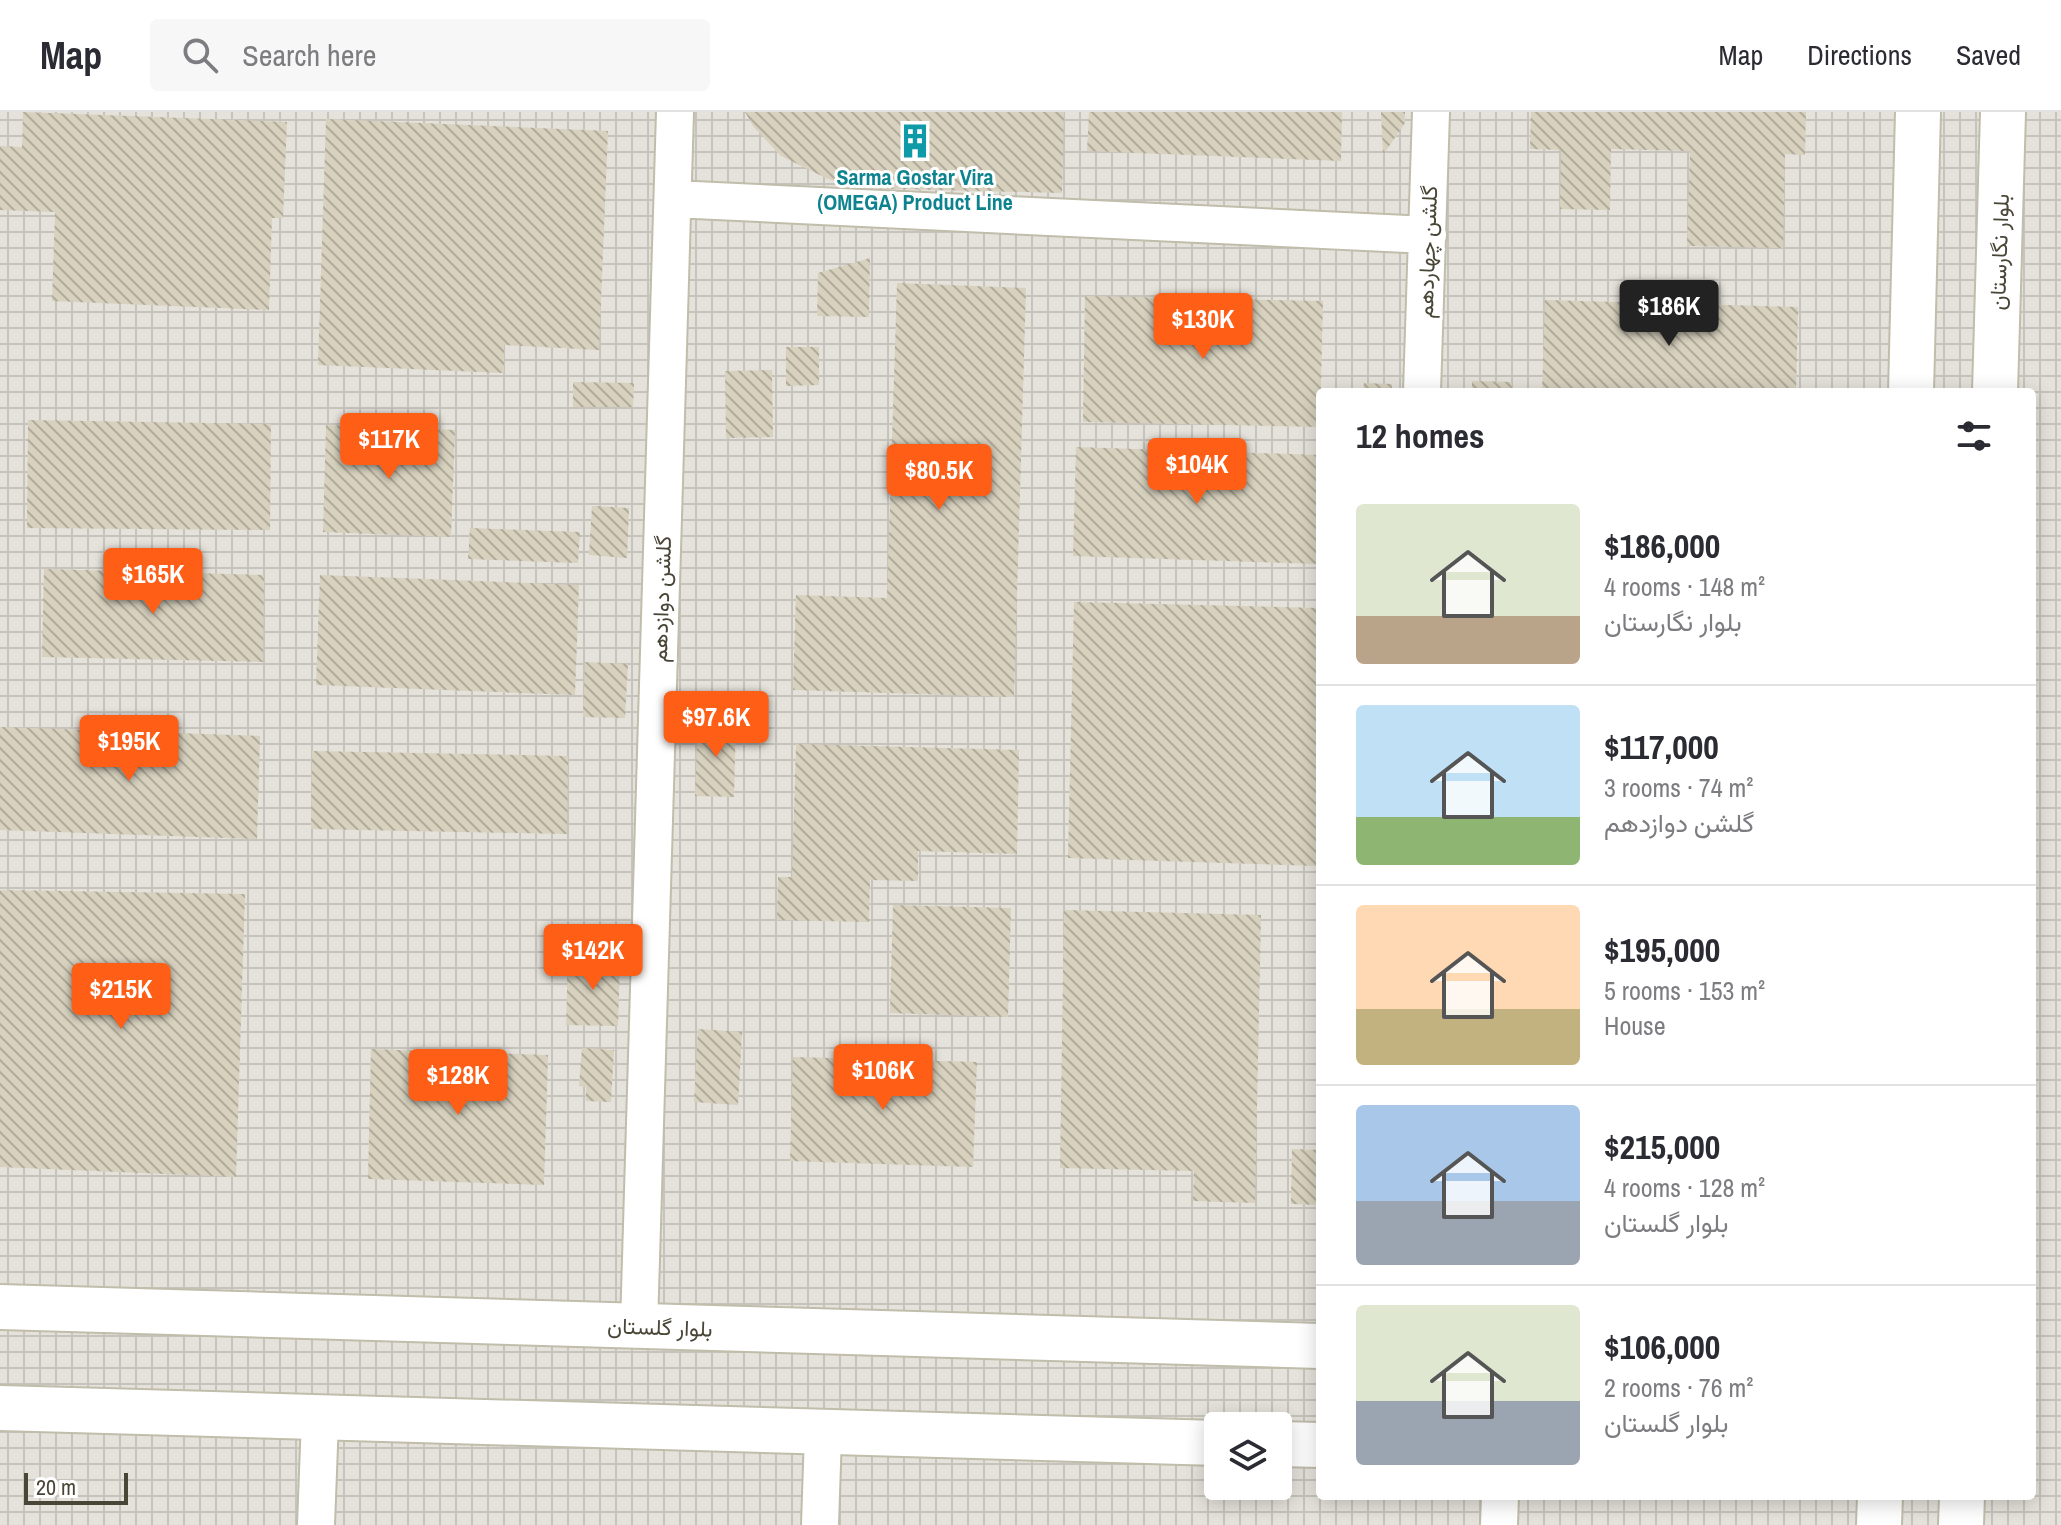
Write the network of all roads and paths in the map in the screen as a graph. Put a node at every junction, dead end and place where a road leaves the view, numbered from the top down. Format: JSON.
{"nodes":[{"id":1,"x":675,"y":112,"type":"edge"},
{"id":2,"x":1431,"y":112,"type":"edge"},
{"id":3,"x":1918,"y":112,"type":"edge"},
{"id":4,"x":2003,"y":112,"type":"edge"},
{"id":5,"x":673,"y":199,"type":"junction"},
{"id":6,"x":1428,"y":235,"type":"junction"},
{"id":7,"x":1422,"y":388,"type":"edge"},
{"id":8,"x":1911,"y":388,"type":"edge"},
{"id":9,"x":1995,"y":388,"type":"edge"},
{"id":10,"x":0,"y":1307,"type":"edge"},
{"id":11,"x":639,"y":1326,"type":"junction"},
{"id":12,"x":1316,"y":1346,"type":"edge"},
{"id":13,"x":0,"y":1408,"type":"edge"},
{"id":14,"x":320,"y":1419,"type":"junction"},
{"id":15,"x":823,"y":1434,"type":"junction"},
{"id":16,"x":1204,"y":1443,"type":"edge"},
{"id":17,"x":1292,"y":1444,"type":"edge"},
{"id":18,"x":1316,"y":1445,"type":"edge"},
{"id":19,"x":1500,"y":1500,"type":"edge"},
{"id":20,"x":1880,"y":1500,"type":"edge"},
{"id":21,"x":1962,"y":1500,"type":"edge"},
{"id":22,"x":316,"y":1525,"type":"edge"},
{"id":23,"x":820,"y":1525,"type":"edge"},
{"id":24,"x":1499,"y":1525,"type":"edge"},
{"id":25,"x":1879,"y":1525,"type":"edge"},
{"id":26,"x":1961,"y":1525,"type":"edge"}],
"edges":[{"from":1,"to":5,"type":"street","name":"گلشن دوازدهم"},
{"from":2,"to":6,"type":"street","name":"گلشن چهاردهم"},
{"from":3,"to":8,"type":"street"},
{"from":4,"to":9,"type":"street","name":"بلوار نگارستان"},
{"from":5,"to":6,"type":"street"},
{"from":5,"to":11,"type":"street","name":"گلشن دوازدهم"},
{"from":6,"to":7,"type":"street","name":"گلشن چهاردهم"},
{"from":10,"to":11,"type":"street","name":"بلوار گلستان"},
{"from":11,"to":12,"type":"street","name":"بلوار گلستان"},
{"from":13,"to":14,"type":"street"},
{"from":14,"to":15,"type":"street"},
{"from":14,"to":22,"type":"street"},
{"from":15,"to":16,"type":"street"},
{"from":15,"to":23,"type":"street"},
{"from":17,"to":18,"type":"street"},
{"from":19,"to":24,"type":"street"},
{"from":20,"to":25,"type":"street"},
{"from":21,"to":26,"type":"street"}]}
